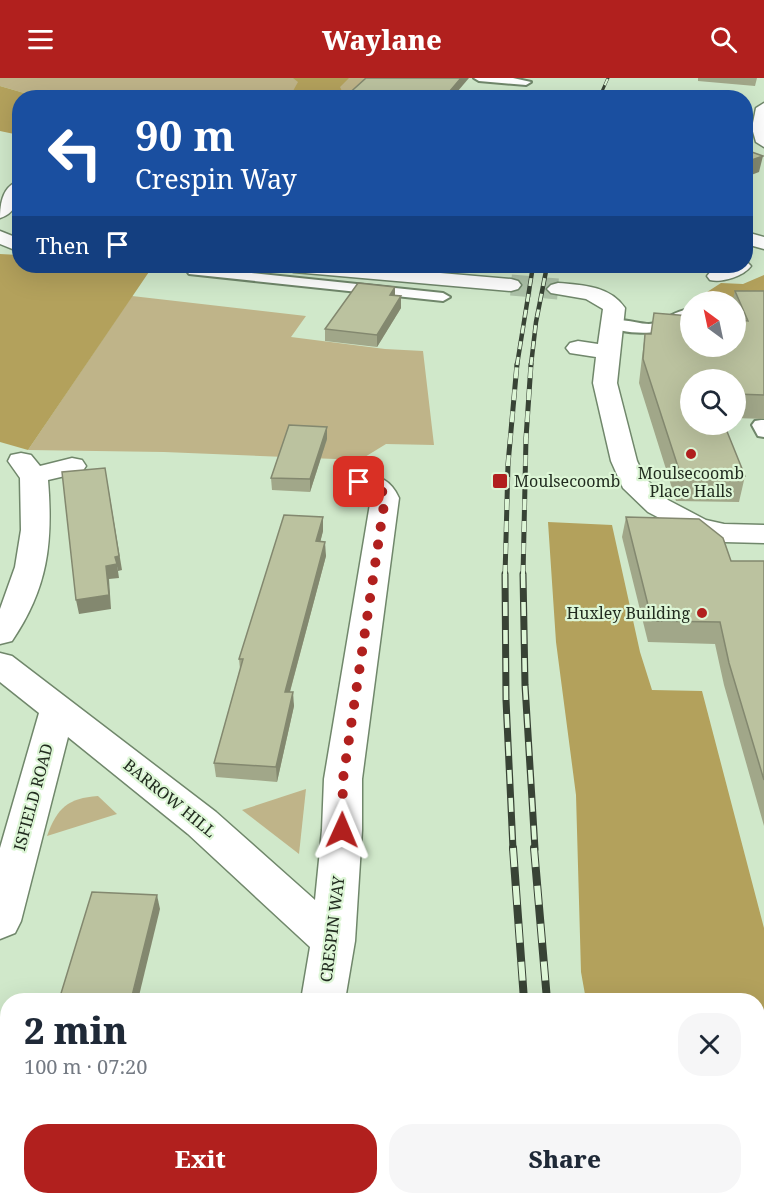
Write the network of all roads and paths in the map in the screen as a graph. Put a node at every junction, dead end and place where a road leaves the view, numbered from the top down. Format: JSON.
{"nodes":[{"id":1,"x":479,"y":78,"type":"edge"},
{"id":2,"x":488,"y":78,"type":"edge"},
{"id":3,"x":525,"y":83,"type":"edge"},
{"id":4,"x":764,"y":108,"type":"edge"},
{"id":5,"x":764,"y":142,"type":"edge"},
{"id":6,"x":12,"y":196,"type":"edge"},
{"id":7,"x":0,"y":212,"type":"edge"},
{"id":8,"x":213,"y":273,"type":"edge"},
{"id":9,"x":374,"y":273,"type":"edge"},
{"id":10,"x":724,"y":273,"type":"edge"},
{"id":11,"x":717,"y":276,"type":"dead end"},
{"id":12,"x":511,"y":285,"type":"tunnel mouth"},
{"id":13,"x":558,"y":289,"type":"tunnel mouth"},
{"id":14,"x":443,"y":297,"type":"dead end"},
{"id":15,"x":680,"y":315,"type":"edge"},
{"id":16,"x":614,"y":324,"type":"junction"},
{"id":17,"x":578,"y":348,"type":"dead end"},
{"id":18,"x":610,"y":352,"type":"junction"},
{"id":19,"x":72,"y":466,"type":"dead end"},
{"id":20,"x":359,"y":482,"type":"dead end"},
{"id":21,"x":764,"y":534,"type":"edge"},
{"id":22,"x":0,"y":634,"type":"edge"},
{"id":23,"x":0,"y":664,"type":"edge"},
{"id":24,"x":58,"y":708,"type":"junction"},
{"id":25,"x":0,"y":921,"type":"edge"},
{"id":26,"x":333,"y":941,"type":"junction"},
{"id":27,"x":324,"y":993,"type":"edge"}],
"edges":[{"from":1,"to":2,"type":"lane"},
{"from":2,"to":3,"type":"lane"},
{"from":4,"to":5,"type":"street"},
{"from":6,"to":7,"type":"street"},
{"from":8,"to":14,"type":"lane"},
{"from":9,"to":12,"type":"street"},
{"from":10,"to":11,"type":"street"},
{"from":13,"to":16,"type":"street"},
{"from":15,"to":16,"type":"lane"},
{"from":16,"to":18,"type":"street"},
{"from":17,"to":18,"type":"street"},
{"from":18,"to":21,"type":"street"},
{"from":19,"to":22,"type":"street"},
{"from":20,"to":26,"type":"street","name":"CRESPIN WAY"},
{"from":23,"to":24,"type":"street","name":"BARROW HILL"},
{"from":24,"to":25,"type":"street","name":"ISFIELD ROAD"},
{"from":24,"to":26,"type":"street","name":"BARROW HILL"},
{"from":26,"to":27,"type":"street","name":"CRESPIN WAY"}]}
